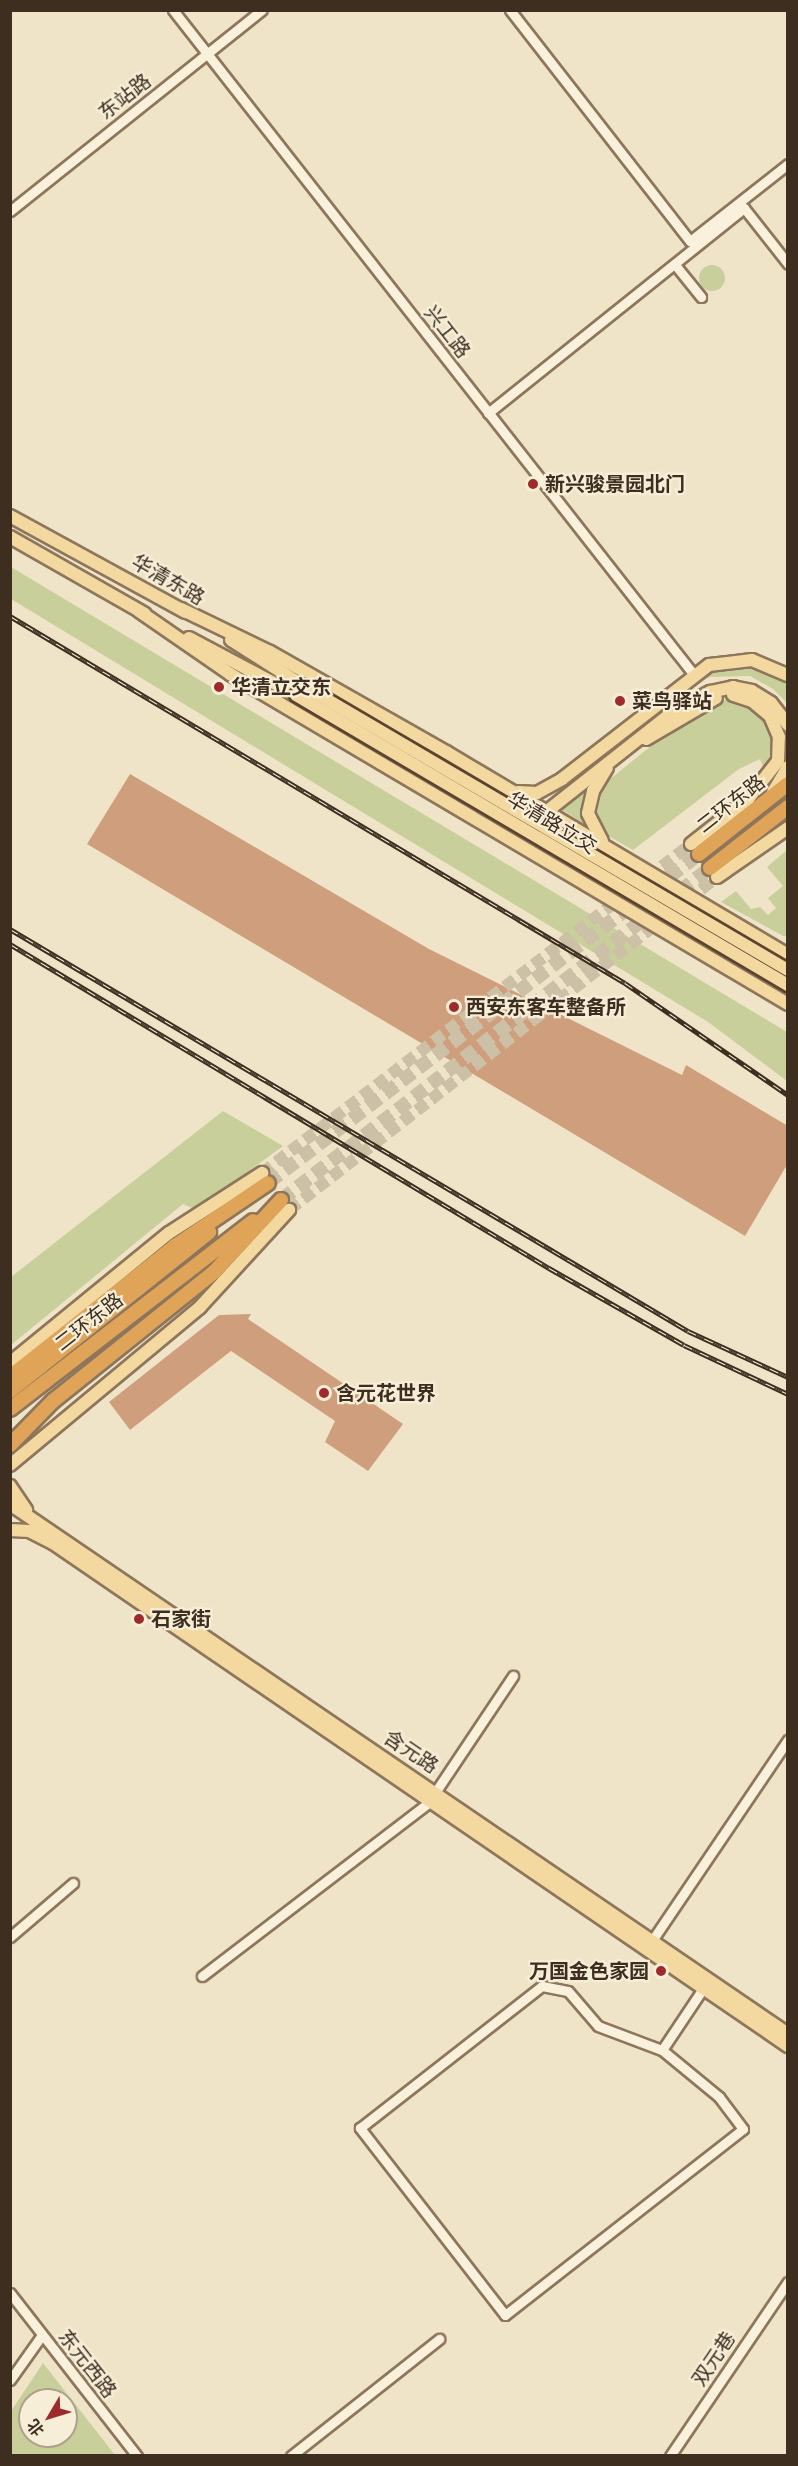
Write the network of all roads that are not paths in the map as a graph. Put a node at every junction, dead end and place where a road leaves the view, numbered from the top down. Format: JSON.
{"nodes":[{"id":1,"x":173,"y":10,"type":"edge"},
{"id":2,"x":262,"y":10,"type":"edge"},
{"id":3,"x":510,"y":10,"type":"edge"},
{"id":4,"x":207,"y":54,"type":"junction"},
{"id":5,"x":788,"y":164,"type":"edge"},
{"id":6,"x":10,"y":211,"type":"edge"},
{"id":7,"x":788,"y":264,"type":"edge"},
{"id":8,"x":676,"y":266,"type":"junction"},
{"id":9,"x":701,"y":297,"type":"dead end"},
{"id":10,"x":488,"y":413,"type":"junction"},
{"id":11,"x":10,"y":516,"type":"edge"},
{"id":12,"x":10,"y":537,"type":"edge"},
{"id":13,"x":181,"y":609,"type":"junction"},
{"id":14,"x":139,"y":611,"type":"junction"},
{"id":15,"x":694,"y":675,"type":"junction"},
{"id":16,"x":788,"y":675,"type":"edge"},
{"id":17,"x":299,"y":690,"type":"junction"},
{"id":18,"x":788,"y":725,"type":"edge"},
{"id":19,"x":635,"y":746,"type":"junction"},
{"id":20,"x":610,"y":765,"type":"junction"},
{"id":21,"x":788,"y":767,"type":"edge"},
{"id":22,"x":788,"y":784,"type":"edge"},
{"id":23,"x":503,"y":785,"type":"junction"},
{"id":24,"x":545,"y":789,"type":"junction"},
{"id":25,"x":559,"y":798,"type":"junction"},
{"id":26,"x":529,"y":800,"type":"junction"},
{"id":27,"x":762,"y":805,"type":"junction"},
{"id":28,"x":788,"y":807,"type":"edge"},
{"id":29,"x":545,"y":810,"type":"junction"},
{"id":30,"x":788,"y":816,"type":"edge"},
{"id":31,"x":788,"y":828,"type":"edge"},
{"id":32,"x":504,"y":837,"type":"junction"},
{"id":33,"x":741,"y":844,"type":"junction"},
{"id":34,"x":520,"y":846,"type":"junction"},
{"id":35,"x":695,"y":849,"type":"joint"},
{"id":36,"x":619,"y":854,"type":"junction"},
{"id":37,"x":635,"y":863,"type":"junction"},
{"id":38,"x":713,"y":873,"type":"joint"},
{"id":39,"x":610,"y":899,"type":"junction"},
{"id":40,"x":703,"y":904,"type":"junction"},
{"id":41,"x":679,"y":940,"type":"junction"},
{"id":42,"x":764,"y":940,"type":"junction"},
{"id":43,"x":788,"y":947,"type":"edge"},
{"id":44,"x":788,"y":955,"type":"edge"},
{"id":45,"x":788,"y":970,"type":"edge"},
{"id":46,"x":788,"y":985,"type":"edge"},
{"id":47,"x":788,"y":1004,"type":"edge"},
{"id":48,"x":265,"y":1178,"type":"joint"},
{"id":49,"x":244,"y":1201,"type":"junction"},
{"id":50,"x":285,"y":1205,"type":"junction"},
{"id":51,"x":187,"y":1261,"type":"junction"},
{"id":52,"x":10,"y":1363,"type":"edge"},
{"id":53,"x":10,"y":1377,"type":"edge"},
{"id":54,"x":10,"y":1391,"type":"edge"},
{"id":55,"x":10,"y":1409,"type":"edge"},
{"id":56,"x":31,"y":1422,"type":"junction"},
{"id":57,"x":10,"y":1445,"type":"edge"},
{"id":58,"x":11,"y":1465,"type":"edge"},
{"id":59,"x":10,"y":1486,"type":"edge"},
{"id":60,"x":10,"y":1504,"type":"edge"},
{"id":61,"x":37,"y":1521,"type":"junction"},
{"id":62,"x":10,"y":1530,"type":"edge"},
{"id":63,"x":513,"y":1676,"type":"dead end"},
{"id":64,"x":788,"y":1740,"type":"edge"},
{"id":65,"x":436,"y":1792,"type":"junction"},
{"id":66,"x":428,"y":1803,"type":"junction"},
{"id":67,"x":73,"y":1883,"type":"dead end"},
{"id":68,"x":10,"y":1938,"type":"edge"},
{"id":69,"x":651,"y":1942,"type":"junction"},
{"id":70,"x":202,"y":1976,"type":"dead end"},
{"id":71,"x":706,"y":1984,"type":"junction"},
{"id":72,"x":788,"y":2034,"type":"edge"},
{"id":73,"x":788,"y":2046,"type":"edge"},
{"id":74,"x":662,"y":2050,"type":"junction"},
{"id":75,"x":788,"y":2282,"type":"edge"},
{"id":76,"x":10,"y":2293,"type":"edge"},
{"id":77,"x":42,"y":2335,"type":"junction"},
{"id":78,"x":439,"y":2339,"type":"dead end"},
{"id":79,"x":10,"y":2380,"type":"edge"},
{"id":80,"x":137,"y":2456,"type":"edge"},
{"id":81,"x":291,"y":2456,"type":"edge"},
{"id":82,"x":669,"y":2456,"type":"edge"}],
"edges":[{"from":1,"to":4,"type":"street","name":"兴工路"},
{"from":2,"to":4,"type":"street","name":"东站路"},
{"from":3,"to":5,"type":"street"},
{"from":4,"to":6,"type":"street","name":"东站路"},
{"from":4,"to":10,"type":"street","name":"兴工路"},
{"from":7,"to":8,"type":"street"},
{"from":8,"to":9,"type":"street"},
{"from":8,"to":10,"type":"street"},
{"from":10,"to":15,"type":"street","name":"兴工路"},
{"from":11,"to":13,"type":"main road","name":"华清东路"},
{"from":12,"to":14,"type":"main road","name":"华清东路"},
{"from":13,"to":17,"type":"main road","name":"华清东路"},
{"from":13,"to":23,"type":"main road"},
{"from":14,"to":17,"type":"main road","name":"华清东路"},
{"from":14,"to":32,"type":"main road"},
{"from":15,"to":16,"type":"main road"},
{"from":15,"to":24,"type":"main road"},
{"from":17,"to":45,"type":"main road","name":"华清路立交","bridge":true},
{"from":17,"to":46,"type":"main road","name":"华清路立交","bridge":true},
{"from":18,"to":19,"type":"main road"},
{"from":19,"to":20,"type":"main road"},
{"from":19,"to":35,"type":"main road"},
{"from":20,"to":25,"type":"main road"},
{"from":20,"to":36,"type":"main road"},
{"from":21,"to":27,"type":"main road"},
{"from":22,"to":27,"type":"highway","name":"二环东路"},
{"from":23,"to":24,"type":"main road"},
{"from":23,"to":26,"type":"main road"},
{"from":24,"to":25,"type":"main road"},
{"from":24,"to":26,"type":"main road"},
{"from":25,"to":29,"type":"main road"},
{"from":26,"to":29,"type":"main road"},
{"from":26,"to":32,"type":"main road"},
{"from":27,"to":35,"type":"highway","name":"二环东路"},
{"from":28,"to":33,"type":"highway","name":"二环东路"},
{"from":29,"to":34,"type":"main road"},
{"from":29,"to":36,"type":"main road"},
{"from":30,"to":33,"type":"main road"},
{"from":31,"to":38,"type":"main road"},
{"from":32,"to":34,"type":"main road"},
{"from":33,"to":38,"type":"highway","name":"二环东路"},
{"from":34,"to":39,"type":"main road"},
{"from":36,"to":37,"type":"main road"},
{"from":37,"to":39,"type":"main road"},
{"from":37,"to":40,"type":"main road"},
{"from":39,"to":41,"type":"main road"},
{"from":40,"to":41,"type":"main road"},
{"from":40,"to":42,"type":"main road"},
{"from":41,"to":47,"type":"main road"},
{"from":42,"to":43,"type":"main road"},
{"from":42,"to":44,"type":"main road"},
{"from":48,"to":49,"type":"highway"},
{"from":48,"to":52,"type":"main road"},
{"from":49,"to":51,"type":"highway"},
{"from":49,"to":53,"type":"highway"},
{"from":50,"to":51,"type":"highway"},
{"from":50,"to":56,"type":"highway"},
{"from":50,"to":58,"type":"main road"},
{"from":51,"to":54,"type":"highway","name":"二环东路"},
{"from":51,"to":55,"type":"highway","name":"二环东路"},
{"from":56,"to":57,"type":"highway"},
{"from":56,"to":58,"type":"main road"},
{"from":59,"to":61,"type":"main road"},
{"from":60,"to":61,"type":"main road","name":"含元路"},
{"from":61,"to":65,"type":"main road","name":"含元路"},
{"from":62,"to":66,"type":"main road","name":"含元路"},
{"from":63,"to":65,"type":"street"},
{"from":64,"to":69,"type":"street"},
{"from":65,"to":66,"type":"street"},
{"from":65,"to":69,"type":"main road","name":"含元路"},
{"from":66,"to":70,"type":"street"},
{"from":66,"to":71,"type":"main road","name":"含元路"},
{"from":67,"to":68,"type":"street"},
{"from":69,"to":71,"type":"main road","name":"含元路"},
{"from":71,"to":72,"type":"main road","name":"含元路"},
{"from":71,"to":73,"type":"main road","name":"含元路"},
{"from":71,"to":74,"type":"street"},
{"from":74,"to":74,"type":"street"},
{"from":75,"to":82,"type":"street","name":"双元巷"},
{"from":76,"to":77,"type":"street","name":"东元西路"},
{"from":77,"to":79,"type":"street"},
{"from":77,"to":80,"type":"street","name":"东元西路"},
{"from":78,"to":81,"type":"street"}]}
